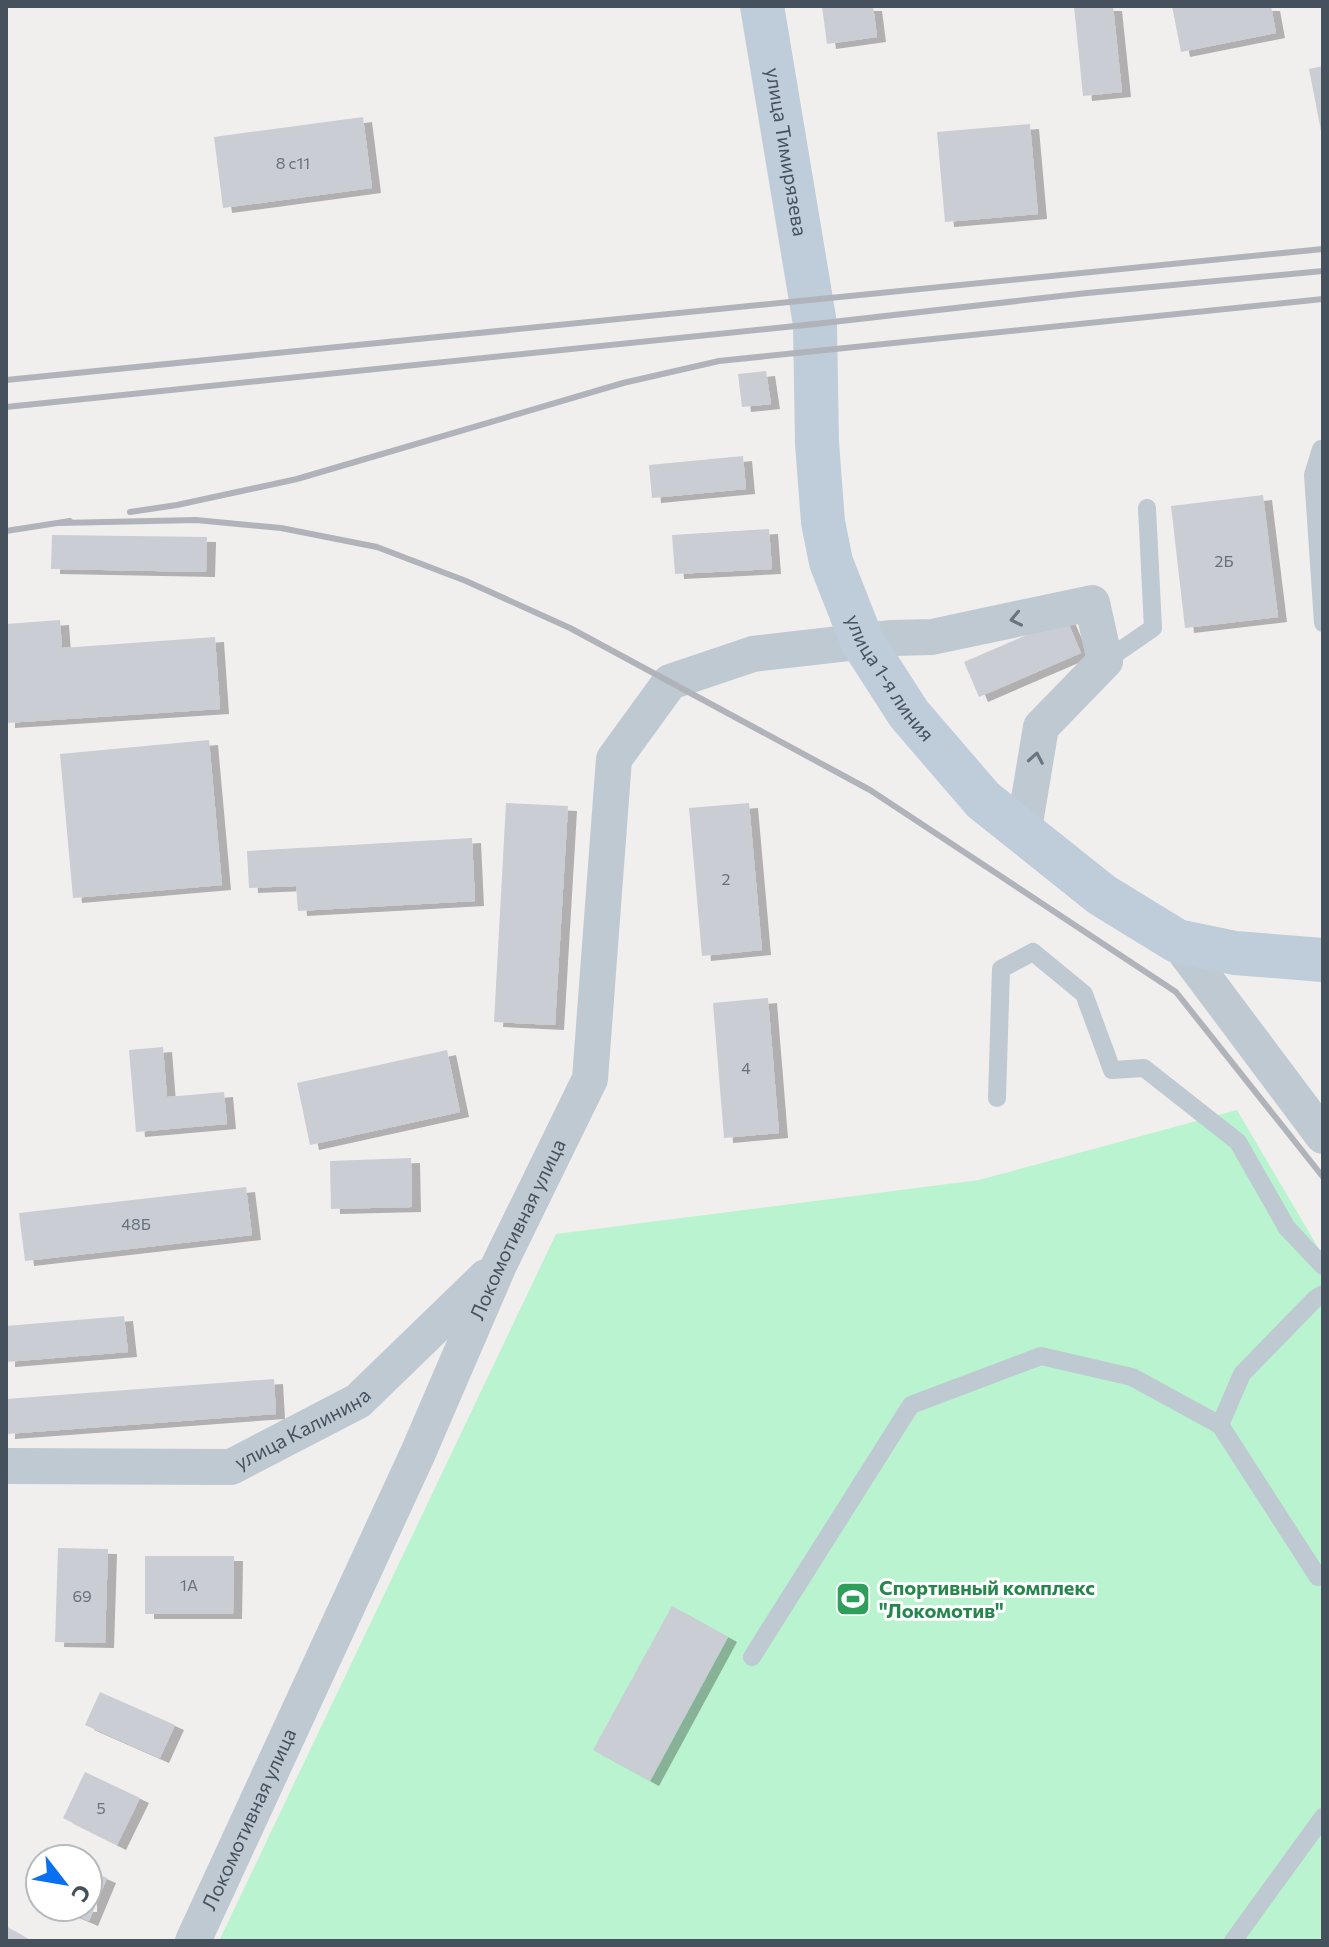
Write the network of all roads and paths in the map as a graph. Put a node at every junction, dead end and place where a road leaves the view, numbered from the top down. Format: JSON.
{"nodes":[{"id":1,"x":762,"y":6,"type":"edge"},
{"id":2,"x":812,"y":299,"type":"joint"},
{"id":3,"x":1321,"y":449,"type":"edge"},
{"id":4,"x":1147,"y":508,"type":"dead end"},
{"id":5,"x":1323,"y":623,"type":"edge"},
{"id":6,"x":862,"y":641,"type":"junction"},
{"id":7,"x":1105,"y":661,"type":"junction"},
{"id":8,"x":1023,"y":835,"type":"junction"},
{"id":9,"x":1177,"y":941,"type":"junction"},
{"id":10,"x":1323,"y":960,"type":"edge"},
{"id":11,"x":997,"y":1098,"type":"dead end"},
{"id":12,"x":1323,"y":1136,"type":"edge"},
{"id":13,"x":499,"y":1265,"type":"junction"},
{"id":14,"x":1323,"y":1266,"type":"edge"},
{"id":15,"x":1323,"y":1294,"type":"edge"},
{"id":16,"x":1220,"y":1425,"type":"junction"},
{"id":17,"x":6,"y":1466,"type":"edge"},
{"id":18,"x":1318,"y":1577,"type":"dead end"},
{"id":19,"x":752,"y":1657,"type":"dead end"},
{"id":20,"x":1323,"y":1817,"type":"edge"},
{"id":21,"x":193,"y":1941,"type":"edge"},
{"id":22,"x":1233,"y":1941,"type":"edge"}],
"edges":[{"from":1,"to":2,"type":"main road","name":"улица Тимирязева"},
{"from":2,"to":6,"type":"main road","name":"улица 1-я линия"},
{"from":3,"to":5,"type":"lane"},
{"from":4,"to":7,"type":"lane"},
{"from":7,"to":6,"type":"street","name":"Локомотивная улица","one_way":true},
{"from":6,"to":8,"type":"main road","name":"улица 1-я линия"},
{"from":6,"to":13,"type":"street","name":"Локомотивная улица"},
{"from":8,"to":7,"type":"street","one_way":true},
{"from":8,"to":9,"type":"main road","name":"улица 1-я линия"},
{"from":9,"to":10,"type":"main road"},
{"from":9,"to":12,"type":"street"},
{"from":11,"to":14,"type":"lane"},
{"from":13,"to":17,"type":"street","name":"улица Калинина"},
{"from":13,"to":21,"type":"street","name":"Локомотивная улица"},
{"from":15,"to":16,"type":"lane"},
{"from":16,"to":18,"type":"lane"},
{"from":16,"to":19,"type":"lane"},
{"from":20,"to":22,"type":"lane"}]}
